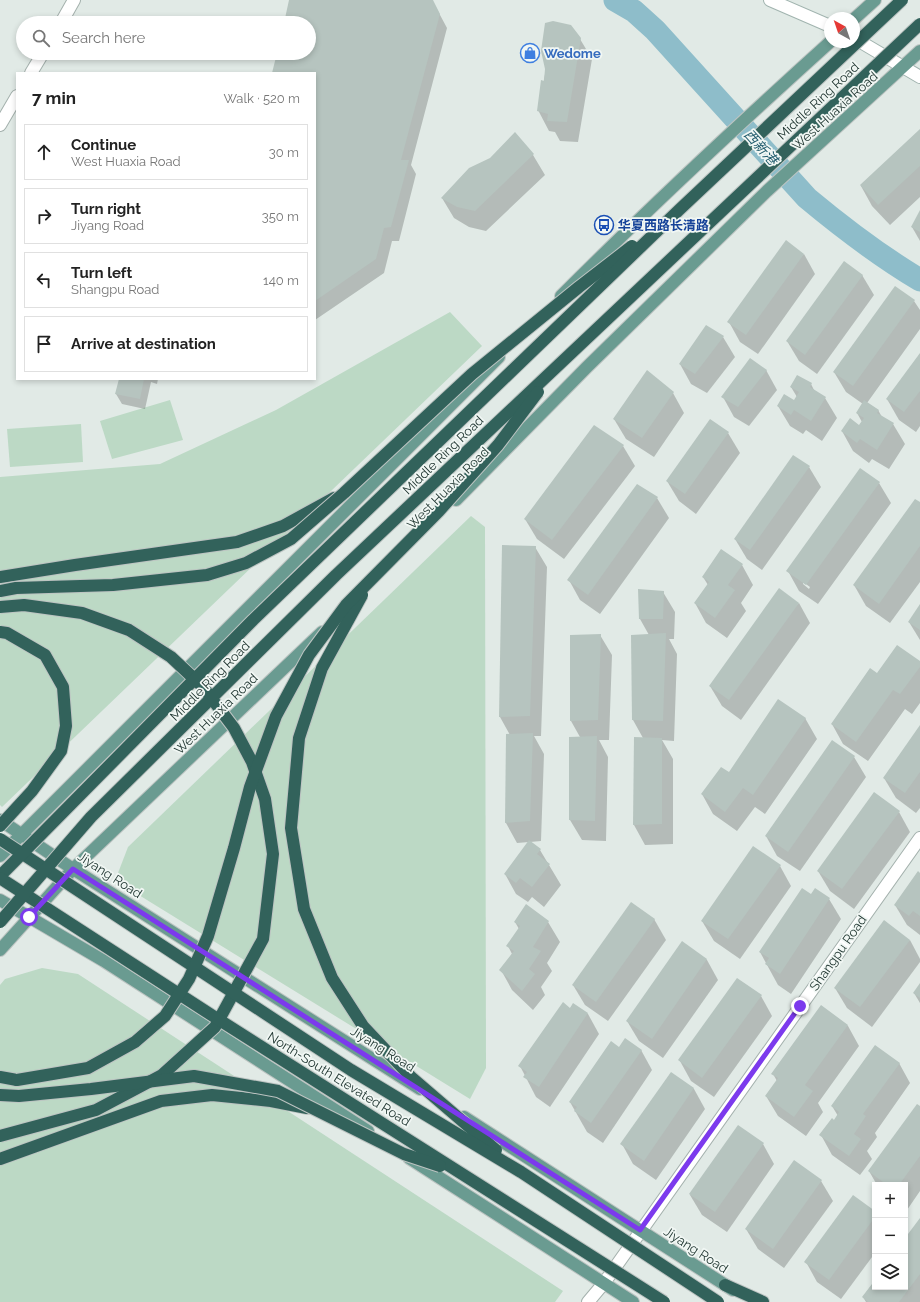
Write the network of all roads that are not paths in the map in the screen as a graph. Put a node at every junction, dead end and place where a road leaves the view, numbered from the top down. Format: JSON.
{"nodes":[{"id":1,"x":74,"y":0,"type":"edge"},
{"id":2,"x":770,"y":0,"type":"edge"},
{"id":3,"x":875,"y":0,"type":"edge"},
{"id":4,"x":902,"y":0,"type":"edge"},
{"id":5,"x":860,"y":14,"type":"edge"},
{"id":6,"x":64,"y":16,"type":"edge"},
{"id":7,"x":824,"y":23,"type":"edge"},
{"id":8,"x":920,"y":24,"type":"edge"},
{"id":9,"x":860,"y":41,"type":"edge"},
{"id":10,"x":824,"y":47,"type":"edge"},
{"id":11,"x":920,"y":52,"type":"edge"},
{"id":12,"x":39,"y":60,"type":"edge"},
{"id":13,"x":904,"y":67,"type":"junction"},
{"id":14,"x":32,"y":72,"type":"edge"},
{"id":15,"x":920,"y":77,"type":"edge"},
{"id":16,"x":16,"y":98,"type":"edge"},
{"id":17,"x":0,"y":125,"type":"edge"},
{"id":18,"x":679,"y":210,"type":"junction"},
{"id":19,"x":559,"y":364,"type":"junction"},
{"id":20,"x":344,"y":493,"type":"junction"},
{"id":21,"x":0,"y":578,"type":"edge"},
{"id":22,"x":368,"y":583,"type":"junction"},
{"id":23,"x":0,"y":590,"type":"edge"},
{"id":24,"x":0,"y":607,"type":"edge"},
{"id":25,"x":0,"y":632,"type":"edge"},
{"id":26,"x":0,"y":820,"type":"edge"},
{"id":27,"x":0,"y":826,"type":"edge"},
{"id":28,"x":22,"y":834,"type":"junction"},
{"id":29,"x":920,"y":838,"type":"edge"},
{"id":30,"x":0,"y":839,"type":"edge"},
{"id":31,"x":0,"y":856,"type":"edge"},
{"id":32,"x":73,"y":869,"type":"junction"},
{"id":33,"x":0,"y":877,"type":"edge"},
{"id":34,"x":0,"y":900,"type":"edge"},
{"id":35,"x":29,"y":917,"type":"junction"},
{"id":36,"x":0,"y":922,"type":"edge"},
{"id":37,"x":0,"y":950,"type":"edge"},
{"id":38,"x":0,"y":1077,"type":"edge"},
{"id":39,"x":0,"y":1095,"type":"edge"},
{"id":40,"x":315,"y":1109,"type":"junction"},
{"id":41,"x":0,"y":1136,"type":"edge"},
{"id":42,"x":0,"y":1160,"type":"edge"},
{"id":43,"x":458,"y":1172,"type":"junction"},
{"id":44,"x":521,"y":1172,"type":"junction"},
{"id":45,"x":640,"y":1230,"type":"junction"},
{"id":46,"x":604,"y":1283,"type":"junction"},
{"id":47,"x":725,"y":1285,"type":"junction"},
{"id":48,"x":588,"y":1302,"type":"edge"},
{"id":49,"x":633,"y":1302,"type":"edge"},
{"id":50,"x":664,"y":1302,"type":"edge"},
{"id":51,"x":718,"y":1302,"type":"edge"},
{"id":52,"x":751,"y":1302,"type":"edge"},
{"id":53,"x":763,"y":1302,"type":"edge"}],
"edges":[{"from":1,"to":6,"type":"street"},
{"from":2,"to":7,"type":"street"},
{"from":3,"to":5,"type":"main road"},
{"from":4,"to":18,"type":"highway","name":"Middle Ring Road","bridge":true},
{"from":8,"to":19,"type":"highway","name":"Middle Ring Road","bridge":true},
{"from":9,"to":13,"type":"street"},
{"from":10,"to":28,"type":"main road"},
{"from":11,"to":13,"type":"main road","name":"West Huaxia Road"},
{"from":12,"to":14,"type":"street"},
{"from":13,"to":15,"type":"street"},
{"from":13,"to":32,"type":"main road","name":"West Huaxia Road"},
{"from":16,"to":17,"type":"street"},
{"from":18,"to":20,"type":"highway","bridge":true},
{"from":18,"to":33,"type":"highway","name":"Middle Ring Road","bridge":true},
{"from":19,"to":22,"type":"highway","bridge":true},
{"from":19,"to":36,"type":"highway","name":"Middle Ring Road","bridge":true},
{"from":20,"to":21,"type":"highway","bridge":true},
{"from":20,"to":23,"type":"highway","bridge":true},
{"from":22,"to":38,"type":"highway","bridge":true},
{"from":22,"to":44,"type":"highway","bridge":true},
{"from":24,"to":41,"type":"highway","bridge":true},
{"from":25,"to":27,"type":"highway","bridge":true},
{"from":26,"to":28,"type":"main road","name":"Jiyang Road"},
{"from":28,"to":31,"type":"main road"},
{"from":28,"to":32,"type":"main road","name":"Jiyang Road"},
{"from":29,"to":45,"type":"street","name":"Shangpu Road"},
{"from":30,"to":44,"type":"highway","name":"North-South Elevated Road","bridge":true},
{"from":32,"to":35,"type":"main road","name":"West Huaxia Road"},
{"from":32,"to":45,"type":"main road","name":"Jiyang Road"},
{"from":33,"to":43,"type":"highway","name":"North-South Elevated Road","bridge":true},
{"from":34,"to":35,"type":"main road"},
{"from":35,"to":37,"type":"main road","name":"West Huaxia Road"},
{"from":35,"to":46,"type":"main road"},
{"from":39,"to":40,"type":"highway","bridge":true},
{"from":40,"to":42,"type":"highway","bridge":true},
{"from":40,"to":43,"type":"highway","bridge":true},
{"from":43,"to":50,"type":"highway","name":"North-South Elevated Road","bridge":true},
{"from":44,"to":51,"type":"highway","name":"North-South Elevated Road","bridge":true},
{"from":45,"to":46,"type":"street","name":"Shangpu Road"},
{"from":45,"to":47,"type":"main road","name":"Jiyang Road"},
{"from":46,"to":48,"type":"street","name":"Shangpu Road"},
{"from":46,"to":49,"type":"main road"},
{"from":47,"to":52,"type":"main road","name":"Jiyang Road"},
{"from":47,"to":53,"type":"highway"}]}
